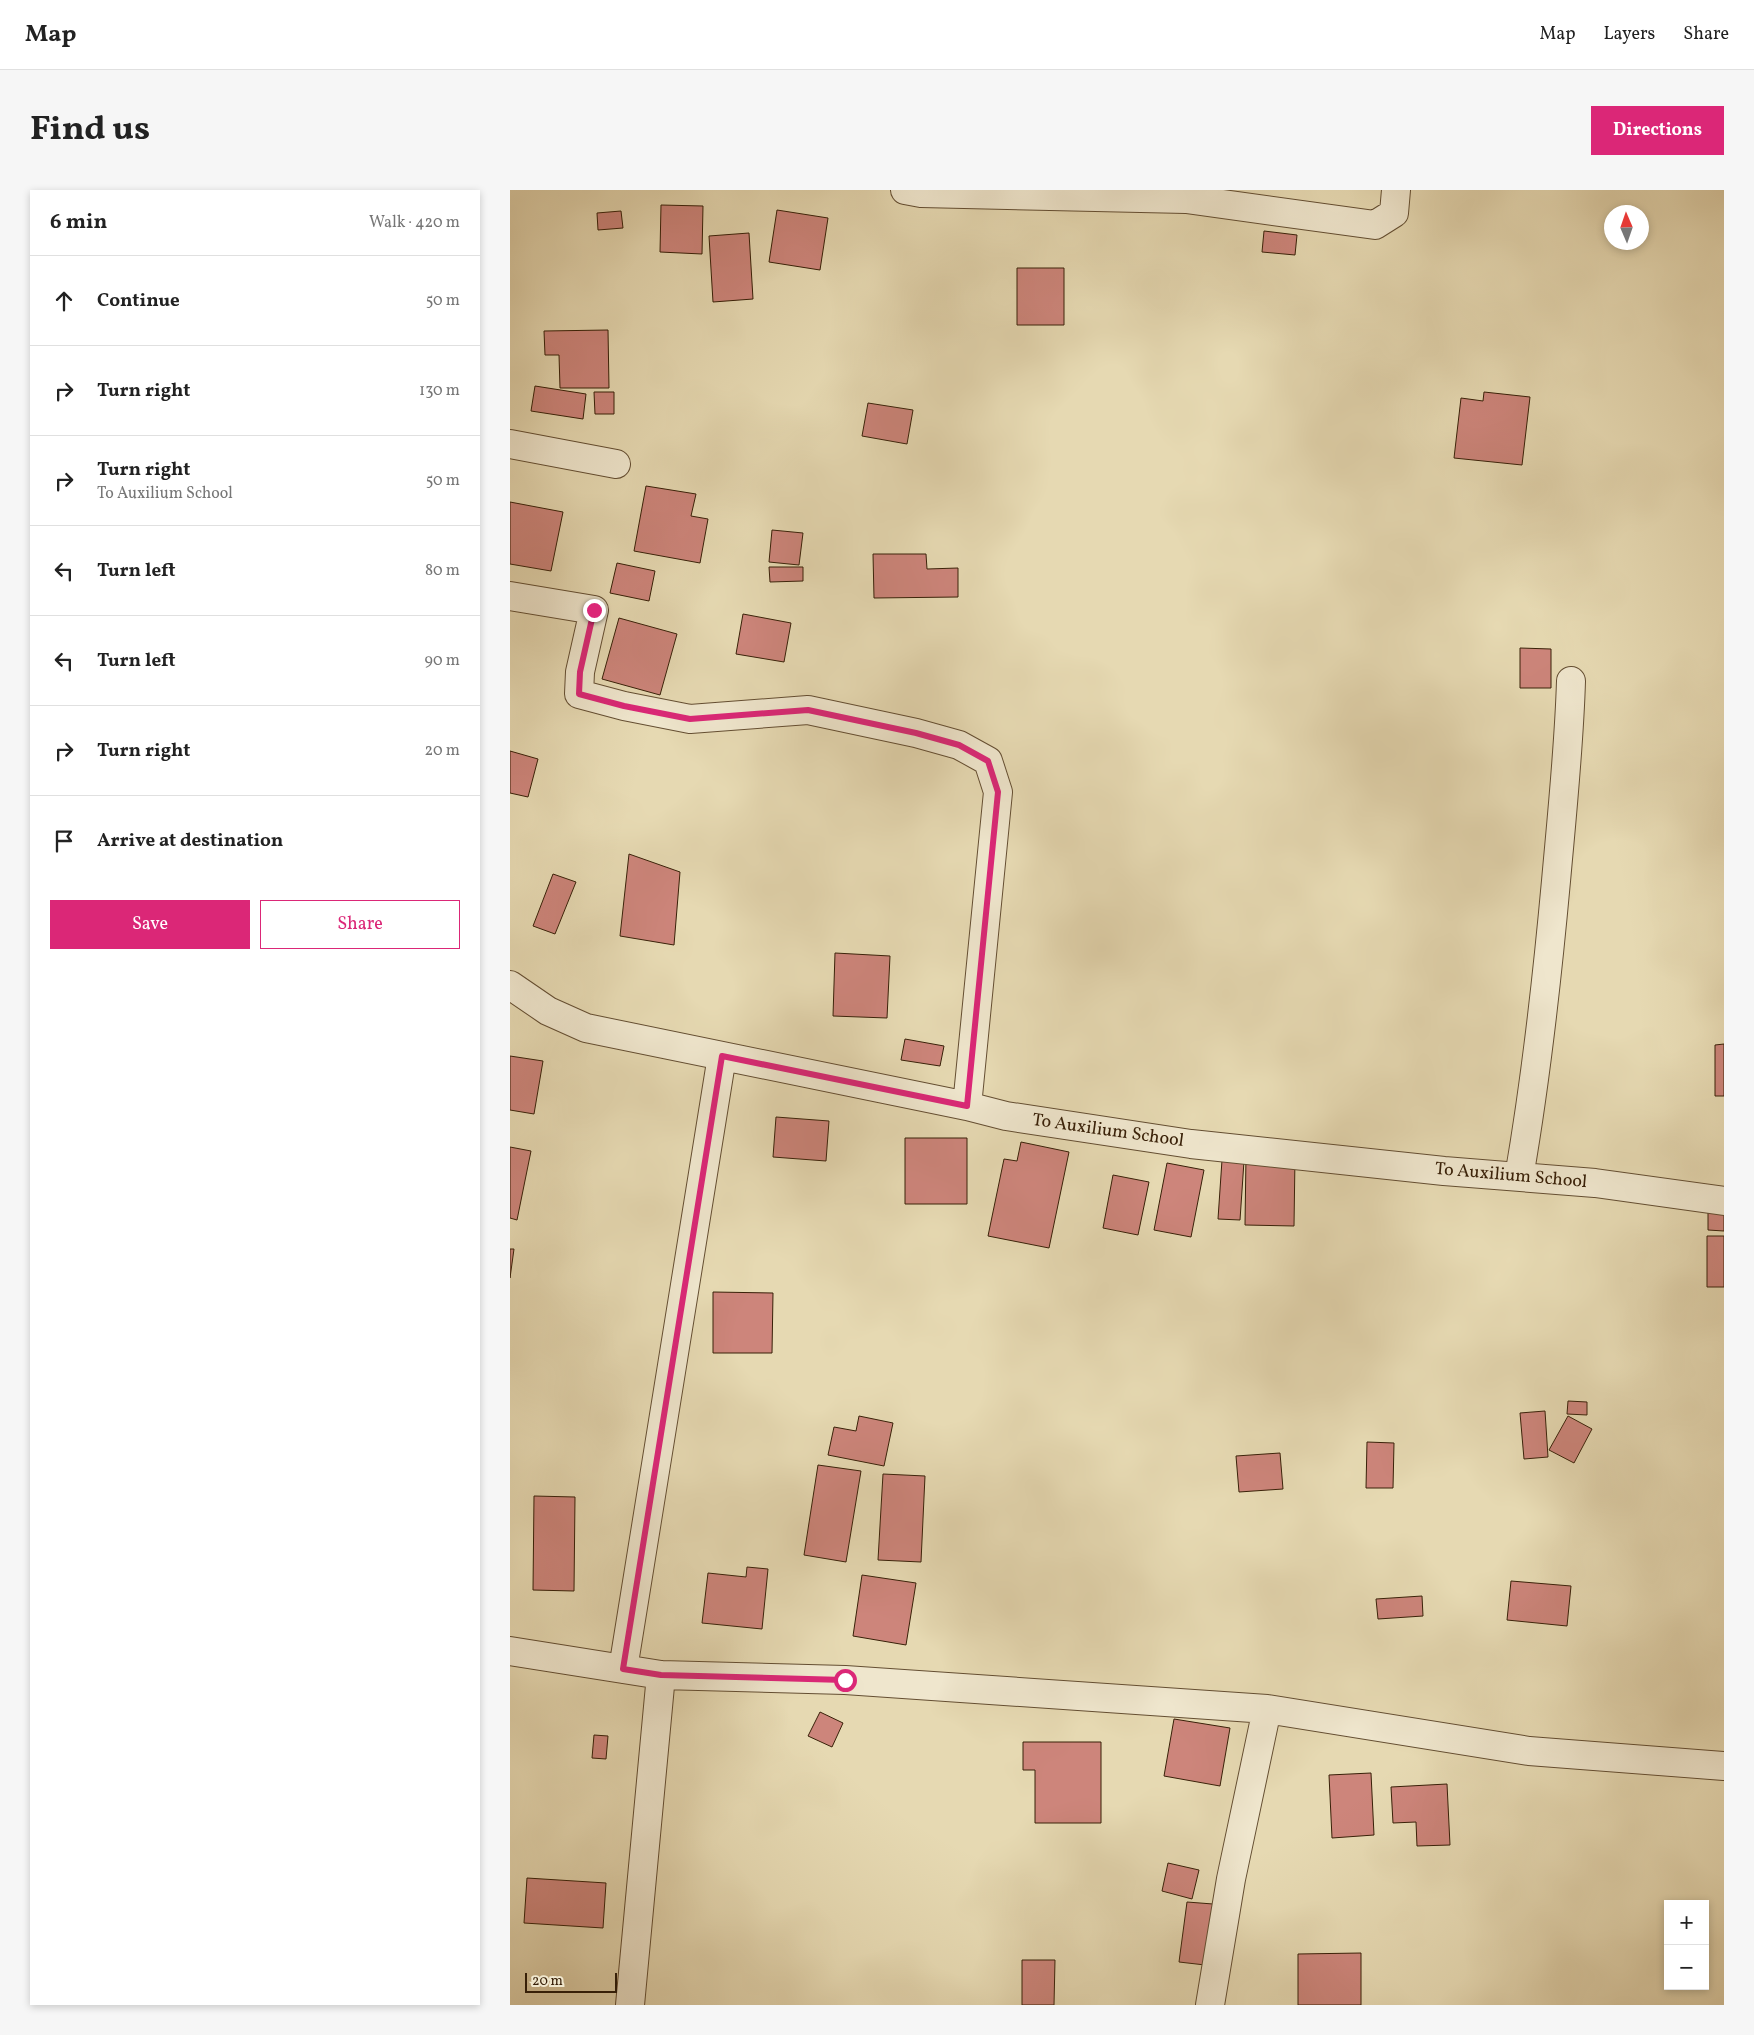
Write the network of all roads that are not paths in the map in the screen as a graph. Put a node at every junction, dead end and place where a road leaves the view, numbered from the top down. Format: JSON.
{"nodes":[{"id":1,"x":905,"y":190,"type":"edge"},
{"id":2,"x":1396,"y":190,"type":"edge"},
{"id":3,"x":510,"y":444,"type":"edge"},
{"id":4,"x":616,"y":464,"type":"dead end"},
{"id":5,"x":510,"y":596,"type":"edge"},
{"id":6,"x":1571,"y":681,"type":"dead end"},
{"id":7,"x":510,"y":985,"type":"edge"},
{"id":8,"x":722,"y":1056,"type":"junction"},
{"id":9,"x":967,"y":1106,"type":"junction"},
{"id":10,"x":1519,"y":1177,"type":"junction"},
{"id":11,"x":1724,"y":1201,"type":"edge"},
{"id":12,"x":510,"y":1651,"type":"edge"},
{"id":13,"x":623,"y":1669,"type":"junction"},
{"id":14,"x":661,"y":1675,"type":"junction"},
{"id":15,"x":1267,"y":1709,"type":"junction"},
{"id":16,"x":1724,"y":1766,"type":"edge"},
{"id":17,"x":630,"y":2005,"type":"edge"},
{"id":18,"x":1210,"y":2005,"type":"edge"}],
"edges":[{"from":1,"to":2,"type":"street"},
{"from":3,"to":4,"type":"street"},
{"from":5,"to":9,"type":"street"},
{"from":6,"to":10,"type":"street"},
{"from":7,"to":8,"type":"street","name":"To Auxilium School"},
{"from":8,"to":9,"type":"street","name":"To Auxilium School"},
{"from":8,"to":13,"type":"street"},
{"from":9,"to":10,"type":"street","name":"To Auxilium School"},
{"from":10,"to":11,"type":"street","name":"To Auxilium School"},
{"from":12,"to":13,"type":"street"},
{"from":13,"to":14,"type":"street"},
{"from":14,"to":15,"type":"street"},
{"from":14,"to":17,"type":"street"},
{"from":15,"to":16,"type":"street"},
{"from":15,"to":18,"type":"street"}]}
